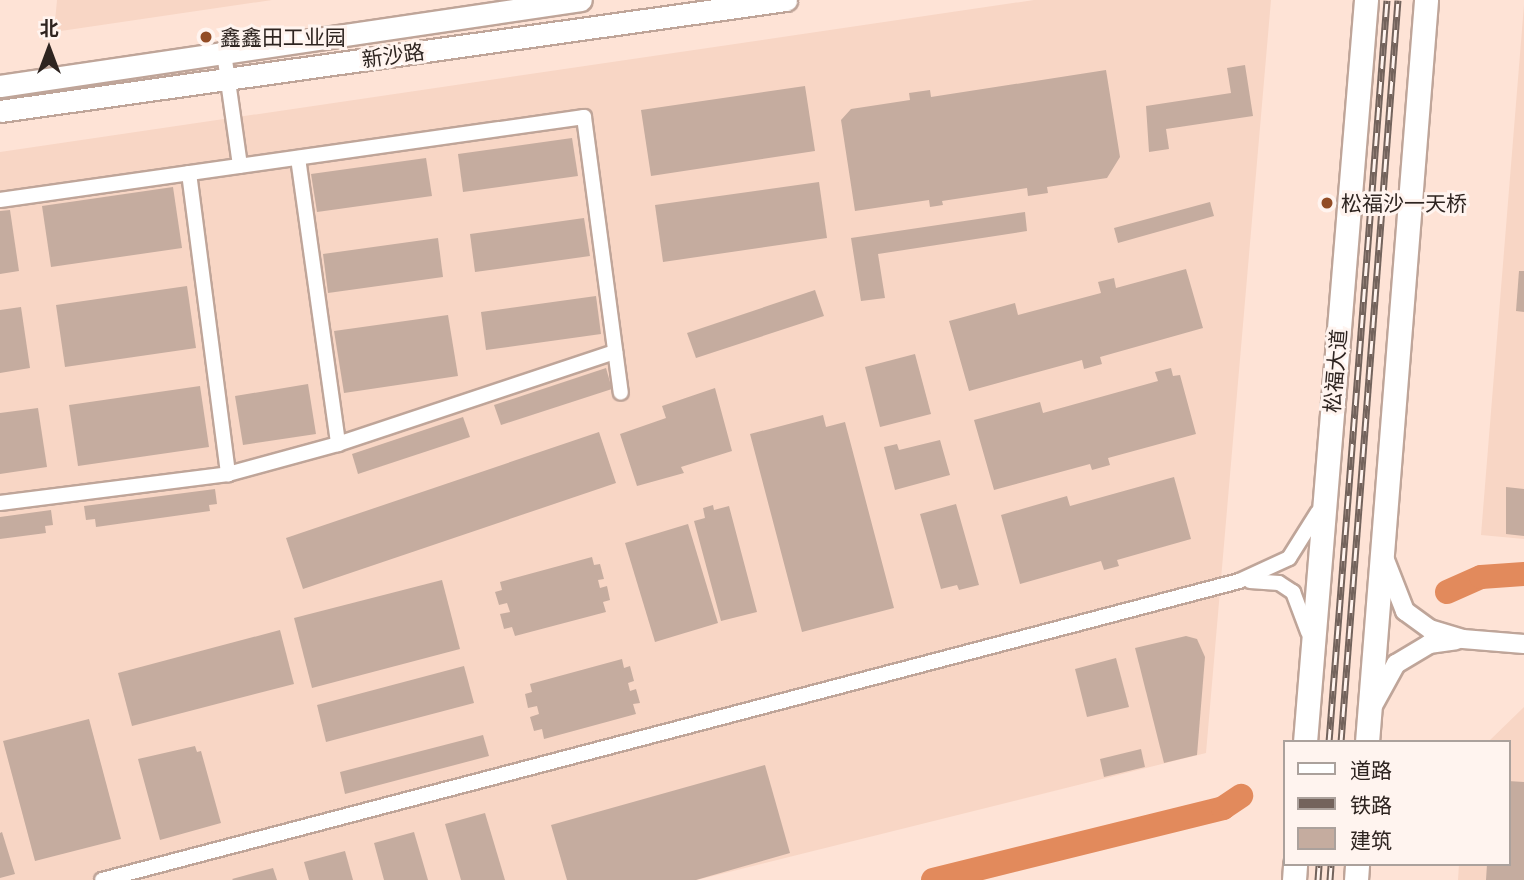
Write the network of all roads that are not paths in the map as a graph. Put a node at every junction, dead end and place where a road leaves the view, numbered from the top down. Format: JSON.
{"nodes":[{"id":1,"x":581,"y":0,"type":"edge"},
{"id":2,"x":786,"y":0,"type":"edge"},
{"id":3,"x":1426,"y":0,"type":"edge"},
{"id":4,"x":1434,"y":0,"type":"edge"},
{"id":5,"x":1365,"y":5,"type":"edge"},
{"id":6,"x":1423,"y":29,"type":"junction"},
{"id":7,"x":224,"y":53,"type":"junction"},
{"id":8,"x":228,"y":79,"type":"junction"},
{"id":9,"x":0,"y":86,"type":"edge"},
{"id":10,"x":0,"y":111,"type":"edge"},
{"id":11,"x":298,"y":158,"type":"junction"},
{"id":12,"x":240,"y":166,"type":"junction"},
{"id":13,"x":189,"y":173,"type":"junction"},
{"id":14,"x":0,"y":200,"type":"edge"},
{"id":15,"x":615,"y":352,"type":"junction"},
{"id":16,"x":621,"y":393,"type":"dead end"},
{"id":17,"x":338,"y":444,"type":"junction"},
{"id":18,"x":228,"y":474,"type":"junction"},
{"id":19,"x":1325,"y":495,"type":"junction"},
{"id":20,"x":0,"y":503,"type":"edge"},
{"id":21,"x":1383,"y":555,"type":"junction"},
{"id":22,"x":1238,"y":581,"type":"junction"},
{"id":23,"x":1463,"y":639,"type":"junction"},
{"id":24,"x":1524,"y":644,"type":"edge"},
{"id":25,"x":1312,"y":651,"type":"junction"},
{"id":26,"x":1369,"y":713,"type":"junction"},
{"id":27,"x":1305,"y":740,"type":"edge"},
{"id":28,"x":1367,"y":740,"type":"edge"},
{"id":29,"x":102,"y":880,"type":"edge"}],
"edges":[{"from":1,"to":7,"type":"main road","name":"新沙路"},
{"from":2,"to":8,"type":"main road","name":"新沙路"},
{"from":3,"to":6,"type":"main road"},
{"from":4,"to":6,"type":"main road"},
{"from":5,"to":19,"type":"main road","name":"松福大道"},
{"from":6,"to":21,"type":"main road"},
{"from":7,"to":8,"type":"street"},
{"from":7,"to":9,"type":"main road","name":"新沙路"},
{"from":8,"to":10,"type":"main road","name":"新沙路"},
{"from":8,"to":12,"type":"street"},
{"from":11,"to":12,"type":"street"},
{"from":11,"to":15,"type":"street"},
{"from":11,"to":17,"type":"street"},
{"from":12,"to":13,"type":"street"},
{"from":13,"to":14,"type":"street"},
{"from":13,"to":18,"type":"street"},
{"from":15,"to":16,"type":"street"},
{"from":15,"to":17,"type":"street"},
{"from":17,"to":18,"type":"street"},
{"from":18,"to":20,"type":"street"},
{"from":19,"to":22,"type":"street"},
{"from":19,"to":25,"type":"main road","name":"松福大道"},
{"from":21,"to":23,"type":"street"},
{"from":21,"to":26,"type":"main road"},
{"from":22,"to":25,"type":"street"},
{"from":22,"to":29,"type":"street"},
{"from":23,"to":24,"type":"street"},
{"from":23,"to":26,"type":"street"},
{"from":25,"to":27,"type":"main road","name":"松福大道"},
{"from":26,"to":28,"type":"main road"}]}
